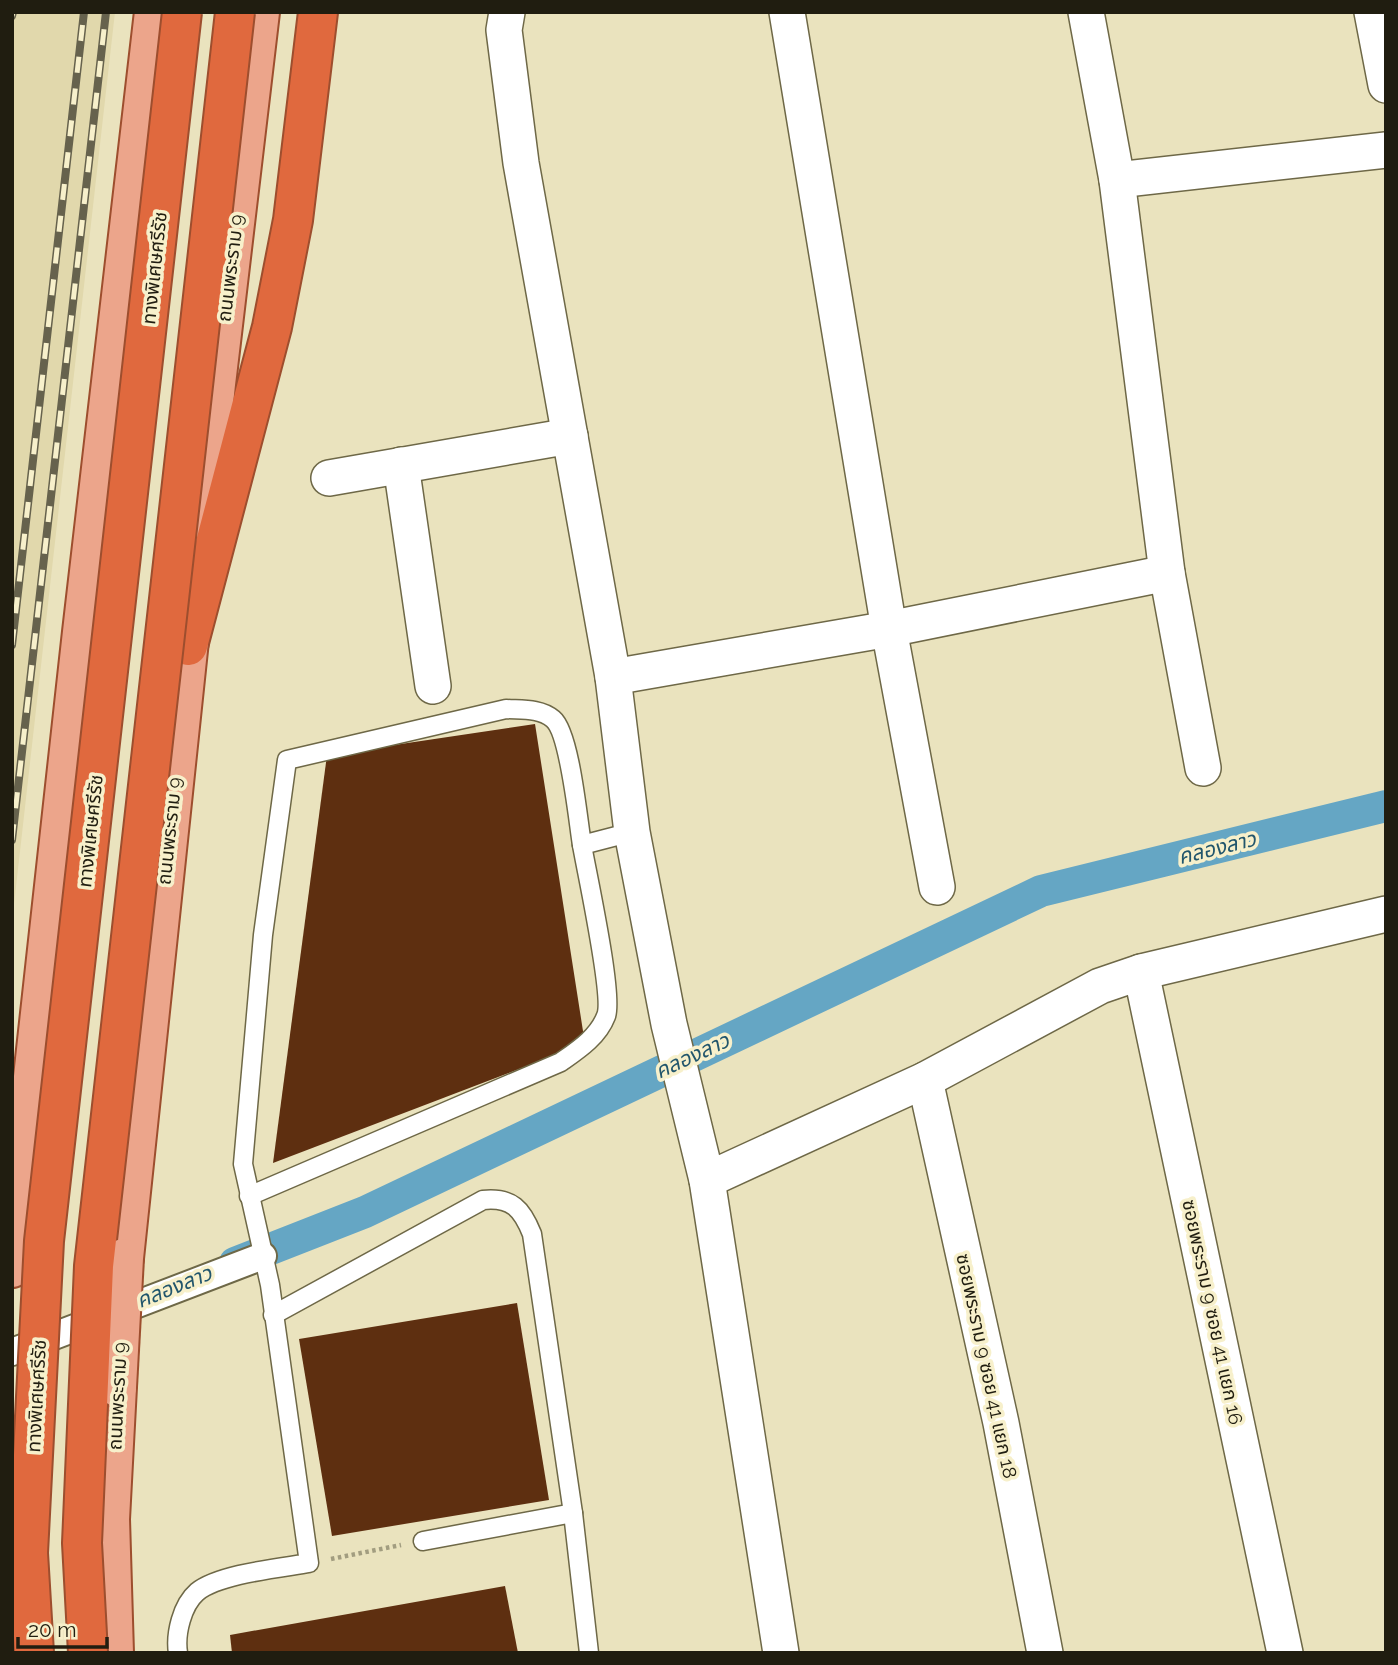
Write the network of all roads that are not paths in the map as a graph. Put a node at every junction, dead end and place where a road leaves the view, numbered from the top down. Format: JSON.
{"nodes":[{"id":1,"x":155,"y":12,"type":"edge"},
{"id":2,"x":183,"y":12,"type":"edge"},
{"id":3,"x":235,"y":12,"type":"edge"},
{"id":4,"x":260,"y":12,"type":"edge"},
{"id":5,"x":318,"y":12,"type":"edge"},
{"id":6,"x":507,"y":12,"type":"edge"},
{"id":7,"x":787,"y":12,"type":"edge"},
{"id":8,"x":1086,"y":12,"type":"edge"},
{"id":9,"x":1372,"y":12,"type":"edge"},
{"id":10,"x":1384,"y":68,"type":"edge"},
{"id":11,"x":1386,"y":150,"type":"edge"},
{"id":12,"x":1117,"y":180,"type":"junction"},
{"id":13,"x":570,"y":436,"type":"junction"},
{"id":14,"x":401,"y":465,"type":"junction"},
{"id":15,"x":329,"y":478,"type":"dead end"},
{"id":16,"x":1167,"y":573,"type":"junction"},
{"id":17,"x":889,"y":629,"type":"junction"},
{"id":18,"x":188,"y":646,"type":"junction"},
{"id":19,"x":614,"y":677,"type":"junction"},
{"id":20,"x":433,"y":686,"type":"dead end"},
{"id":21,"x":1203,"y":768,"type":"dead end"},
{"id":22,"x":632,"y":832,"type":"junction"},
{"id":23,"x":582,"y":845,"type":"junction"},
{"id":24,"x":937,"y":887,"type":"dead end"},
{"id":25,"x":1386,"y":914,"type":"edge"},
{"id":26,"x":1141,"y":972,"type":"junction"},
{"id":27,"x":925,"y":1080,"type":"junction"},
{"id":28,"x":707,"y":1180,"type":"junction"},
{"id":29,"x":249,"y":1196,"type":"junction"},
{"id":30,"x":262,"y":1256,"type":"junction"},
{"id":31,"x":12,"y":1268,"type":"edge"},
{"id":32,"x":273,"y":1315,"type":"junction"},
{"id":33,"x":12,"y":1352,"type":"edge"},
{"id":34,"x":573,"y":1513,"type":"junction"},
{"id":35,"x":422,"y":1541,"type":"road end"},
{"id":36,"x":34,"y":1653,"type":"edge"},
{"id":37,"x":88,"y":1653,"type":"edge"},
{"id":38,"x":114,"y":1653,"type":"edge"},
{"id":39,"x":178,"y":1653,"type":"edge"},
{"id":40,"x":589,"y":1653,"type":"edge"},
{"id":41,"x":781,"y":1653,"type":"edge"},
{"id":42,"x":1045,"y":1653,"type":"edge"},
{"id":43,"x":1285,"y":1653,"type":"edge"}],
"edges":[{"from":1,"to":31,"type":"main road"},
{"from":2,"to":36,"type":"highway","name":"ทางพิเศษศรีรัช","bridge":true},
{"from":3,"to":37,"type":"highway","bridge":true},
{"from":4,"to":18,"type":"main road","name":"ถนนพระราม 9"},
{"from":5,"to":18,"type":"highway"},
{"from":6,"to":13,"type":"street"},
{"from":7,"to":17,"type":"street"},
{"from":8,"to":12,"type":"street"},
{"from":9,"to":10,"type":"street"},
{"from":11,"to":12,"type":"street"},
{"from":12,"to":16,"type":"street"},
{"from":13,"to":14,"type":"street"},
{"from":13,"to":19,"type":"street"},
{"from":14,"to":15,"type":"street"},
{"from":14,"to":20,"type":"street"},
{"from":16,"to":17,"type":"street"},
{"from":16,"to":21,"type":"street"},
{"from":17,"to":19,"type":"street"},
{"from":17,"to":24,"type":"street"},
{"from":18,"to":38,"type":"main road","name":"ถนนพระราม 9","bridge":true},
{"from":19,"to":22,"type":"street"},
{"from":22,"to":23,"type":"lane"},
{"from":22,"to":28,"type":"street"},
{"from":23,"to":29,"type":"lane"},
{"from":23,"to":29,"type":"lane"},
{"from":25,"to":26,"type":"street"},
{"from":26,"to":27,"type":"street"},
{"from":26,"to":43,"type":"street","name":"ซอยพระราม 9 ซอย 41 แยก 16"},
{"from":27,"to":28,"type":"street"},
{"from":27,"to":42,"type":"street","name":"ซอยพระราม 9 ซอย 41 แยก 18"},
{"from":28,"to":41,"type":"street"},
{"from":29,"to":30,"type":"lane"},
{"from":30,"to":32,"type":"lane"},
{"from":30,"to":33,"type":"street"},
{"from":32,"to":34,"type":"lane"},
{"from":32,"to":39,"type":"lane"},
{"from":34,"to":35,"type":"lane"},
{"from":34,"to":40,"type":"lane"}]}
